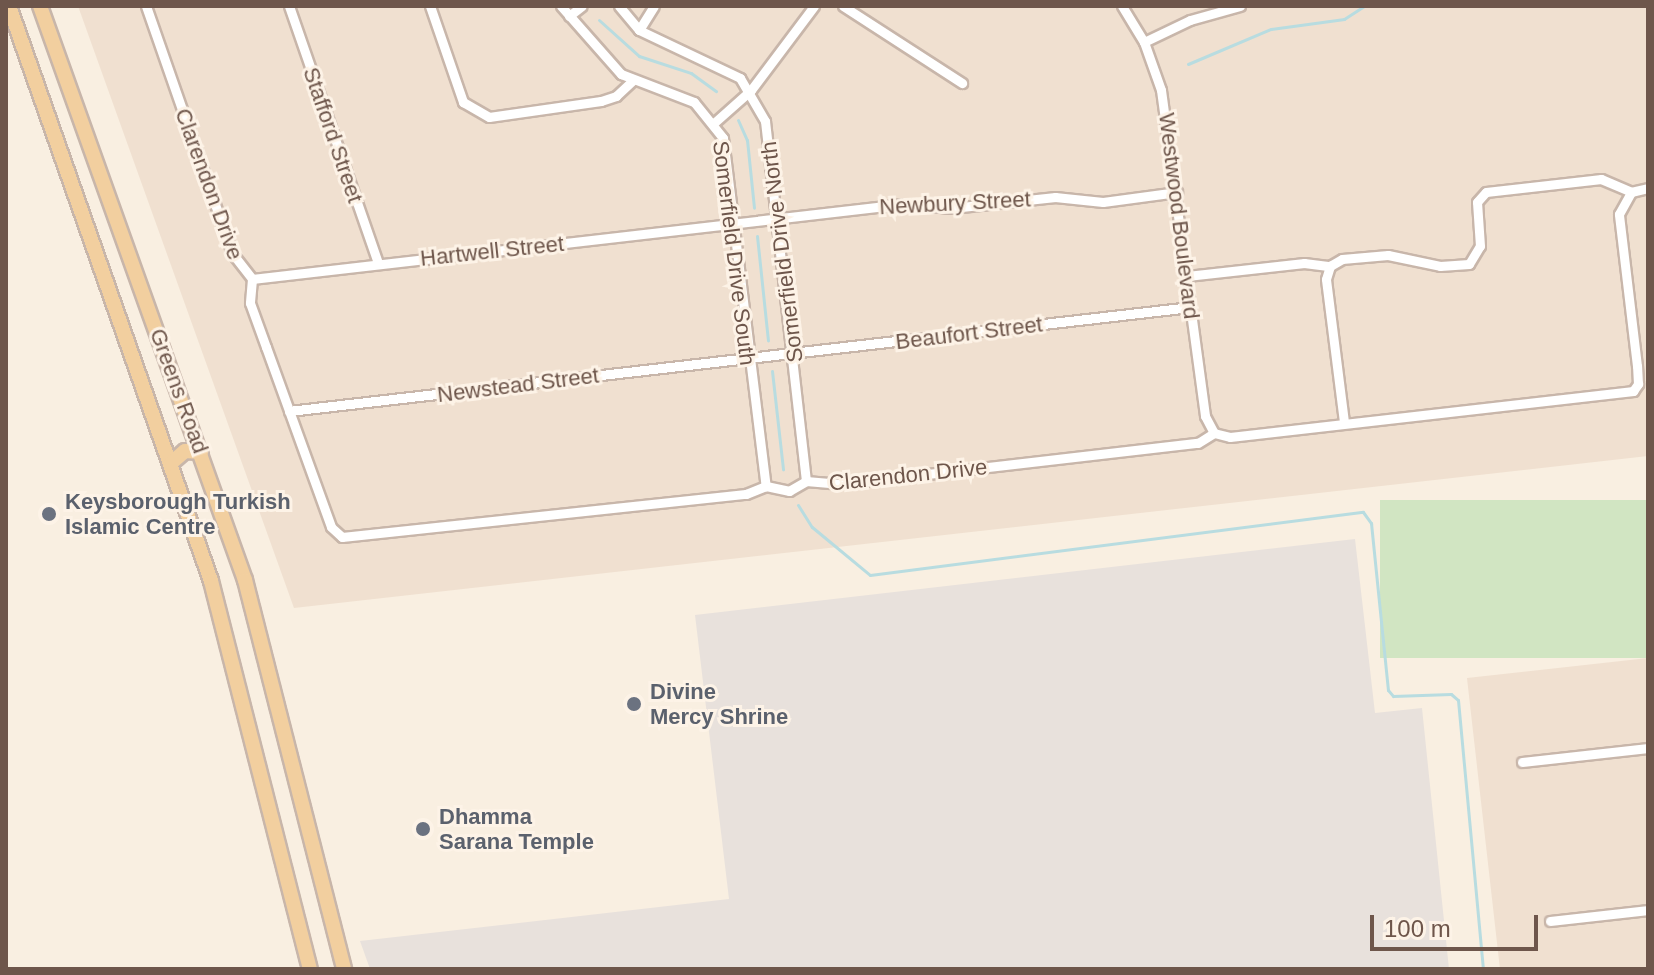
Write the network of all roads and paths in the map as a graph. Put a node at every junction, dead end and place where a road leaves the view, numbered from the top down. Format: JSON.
{"nodes":[{"id":1,"x":9,"y":6,"type":"edge"},
{"id":2,"x":40,"y":6,"type":"edge"},
{"id":3,"x":146,"y":6,"type":"edge"},
{"id":4,"x":289,"y":6,"type":"edge"},
{"id":5,"x":430,"y":6,"type":"edge"},
{"id":6,"x":561,"y":6,"type":"edge"},
{"id":7,"x":582,"y":6,"type":"edge"},
{"id":8,"x":619,"y":6,"type":"edge"},
{"id":9,"x":654,"y":6,"type":"edge"},
{"id":10,"x":814,"y":6,"type":"edge"},
{"id":11,"x":843,"y":6,"type":"edge"},
{"id":12,"x":1122,"y":6,"type":"edge"},
{"id":13,"x":1240,"y":6,"type":"edge"},
{"id":14,"x":569,"y":16,"type":"junction"},
{"id":15,"x":639,"y":30,"type":"junction"},
{"id":16,"x":1144,"y":42,"type":"junction"},
{"id":17,"x":632,"y":81,"type":"junction"},
{"id":18,"x":962,"y":83,"type":"dead end"},
{"id":19,"x":751,"y":90,"type":"junction"},
{"id":20,"x":715,"y":122,"type":"junction"},
{"id":21,"x":1648,"y":188,"type":"edge"},
{"id":22,"x":1177,"y":192,"type":"junction"},
{"id":23,"x":1631,"y":192,"type":"junction"},
{"id":24,"x":779,"y":219,"type":"junction"},
{"id":25,"x":733,"y":225,"type":"junction"},
{"id":26,"x":378,"y":263,"type":"junction"},
{"id":27,"x":1330,"y":266,"type":"junction"},
{"id":28,"x":1187,"y":276,"type":"junction"},
{"id":29,"x":252,"y":279,"type":"junction"},
{"id":30,"x":1190,"y":307,"type":"junction"},
{"id":31,"x":794,"y":353,"type":"junction"},
{"id":32,"x":748,"y":358,"type":"junction"},
{"id":33,"x":289,"y":411,"type":"junction"},
{"id":34,"x":1344,"y":422,"type":"junction"},
{"id":35,"x":1214,"y":433,"type":"junction"},
{"id":36,"x":201,"y":452,"type":"junction"},
{"id":37,"x":170,"y":464,"type":"junction"},
{"id":38,"x":806,"y":481,"type":"junction"},
{"id":39,"x":766,"y":486,"type":"junction"},
{"id":40,"x":1648,"y":748,"type":"edge"},
{"id":41,"x":1522,"y":762,"type":"dead end"},
{"id":42,"x":1648,"y":910,"type":"edge"},
{"id":43,"x":1550,"y":921,"type":"dead end"},
{"id":44,"x":310,"y":969,"type":"edge"},
{"id":45,"x":344,"y":969,"type":"edge"}],
"edges":[{"from":1,"to":37,"type":"main road","name":"Greens Road"},
{"from":2,"to":36,"type":"main road","name":"Greens Road"},
{"from":3,"to":29,"type":"street","name":"Clarendon Drive"},
{"from":4,"to":26,"type":"street","name":"Stafford Street"},
{"from":5,"to":17,"type":"street"},
{"from":6,"to":14,"type":"street","name":"Somerfield Drive South"},
{"from":7,"to":14,"type":"street"},
{"from":8,"to":15,"type":"street"},
{"from":9,"to":15,"type":"street"},
{"from":10,"to":19,"type":"street"},
{"from":11,"to":18,"type":"street"},
{"from":12,"to":16,"type":"street","name":"Westwood Boulevard"},
{"from":13,"to":16,"type":"street"},
{"from":14,"to":17,"type":"street","name":"Somerfield Drive South"},
{"from":15,"to":19,"type":"street"},
{"from":16,"to":22,"type":"street","name":"Westwood Boulevard"},
{"from":17,"to":20,"type":"street","name":"Somerfield Drive South"},
{"from":19,"to":20,"type":"street"},
{"from":19,"to":24,"type":"street","name":"Somerfield Drive North"},
{"from":20,"to":25,"type":"street","name":"Somerfield Drive South"},
{"from":21,"to":23,"type":"street"},
{"from":22,"to":24,"type":"street","name":"Newbury Street"},
{"from":22,"to":28,"type":"street","name":"Westwood Boulevard"},
{"from":23,"to":27,"type":"street"},
{"from":23,"to":34,"type":"street","name":"Clarendon Drive"},
{"from":24,"to":25,"type":"street","name":"Newbury Street"},
{"from":24,"to":31,"type":"street","name":"Somerfield Drive North"},
{"from":25,"to":26,"type":"street","name":"Hartwell Street"},
{"from":25,"to":32,"type":"street","name":"Somerfield Drive South"},
{"from":26,"to":29,"type":"street","name":"Hartwell Street"},
{"from":27,"to":28,"type":"street"},
{"from":27,"to":34,"type":"street"},
{"from":28,"to":30,"type":"street","name":"Westwood Boulevard"},
{"from":29,"to":33,"type":"street","name":"Clarendon Drive"},
{"from":30,"to":31,"type":"street","name":"Beaufort Street"},
{"from":30,"to":35,"type":"street","name":"Westwood Boulevard"},
{"from":31,"to":32,"type":"street","name":"Beaufort Street"},
{"from":31,"to":38,"type":"street","name":"Somerfield Drive North"},
{"from":32,"to":33,"type":"street","name":"Newstead Street"},
{"from":32,"to":39,"type":"street","name":"Somerfield Drive South"},
{"from":33,"to":39,"type":"street","name":"Clarendon Drive"},
{"from":34,"to":35,"type":"street","name":"Clarendon Drive"},
{"from":35,"to":38,"type":"street","name":"Clarendon Drive"},
{"from":36,"to":37,"type":"main road"},
{"from":36,"to":45,"type":"main road","name":"Greens Road"},
{"from":37,"to":44,"type":"main road","name":"Greens Road"},
{"from":38,"to":39,"type":"street","name":"Clarendon Drive"},
{"from":40,"to":41,"type":"street"},
{"from":42,"to":43,"type":"street"}]}
